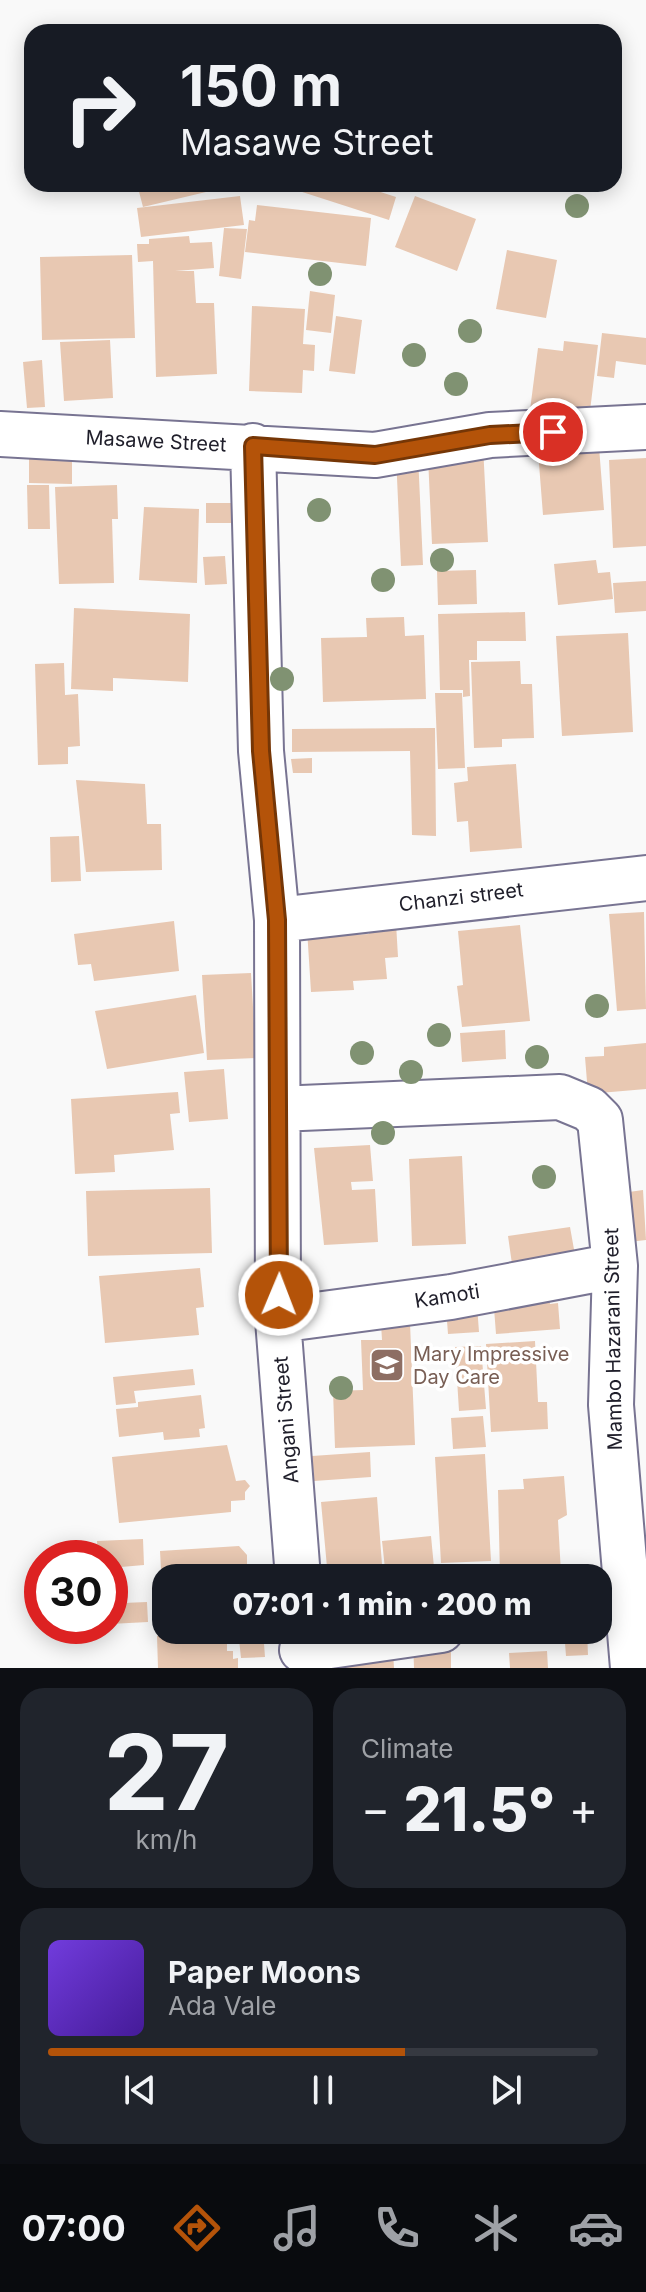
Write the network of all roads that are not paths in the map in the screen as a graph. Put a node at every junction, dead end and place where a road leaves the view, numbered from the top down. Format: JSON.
{"nodes":[{"id":1,"x":646,"y":427,"type":"edge"},
{"id":2,"x":0,"y":434,"type":"edge"},
{"id":3,"x":253,"y":446,"type":"junction"},
{"id":4,"x":646,"y":878,"type":"edge"},
{"id":5,"x":277,"y":920,"type":"junction"},
{"id":6,"x":278,"y":1109,"type":"junction"},
{"id":7,"x":615,"y":1266,"type":"junction"},
{"id":8,"x":278,"y":1320,"type":"junction"},
{"id":9,"x":297,"y":1564,"type":"edge"},
{"id":10,"x":614,"y":1620,"type":"edge"},
{"id":11,"x":339,"y":1644,"type":"edge"},
{"id":12,"x":303,"y":1649,"type":"edge"},
{"id":13,"x":633,"y":1668,"type":"edge"}],
"edges":[{"from":1,"to":3,"type":"street","name":"Masawe Street"},
{"from":2,"to":3,"type":"street","name":"Masawe Street"},
{"from":3,"to":5,"type":"street","name":"Angani Street"},
{"from":4,"to":5,"type":"street","name":"Chanzi street"},
{"from":5,"to":6,"type":"street","name":"Angani Street"},
{"from":6,"to":7,"type":"street","name":"Mambo Hazarani Street"},
{"from":6,"to":8,"type":"street","name":"Angani Street"},
{"from":7,"to":8,"type":"street","name":"Kamoti"},
{"from":7,"to":10,"type":"street","name":"Mambo Hazarani Street"},
{"from":8,"to":9,"type":"street","name":"Angani Street"},
{"from":10,"to":13,"type":"street","name":"Mambo Hazarani Street"},
{"from":11,"to":12,"type":"street"}]}
